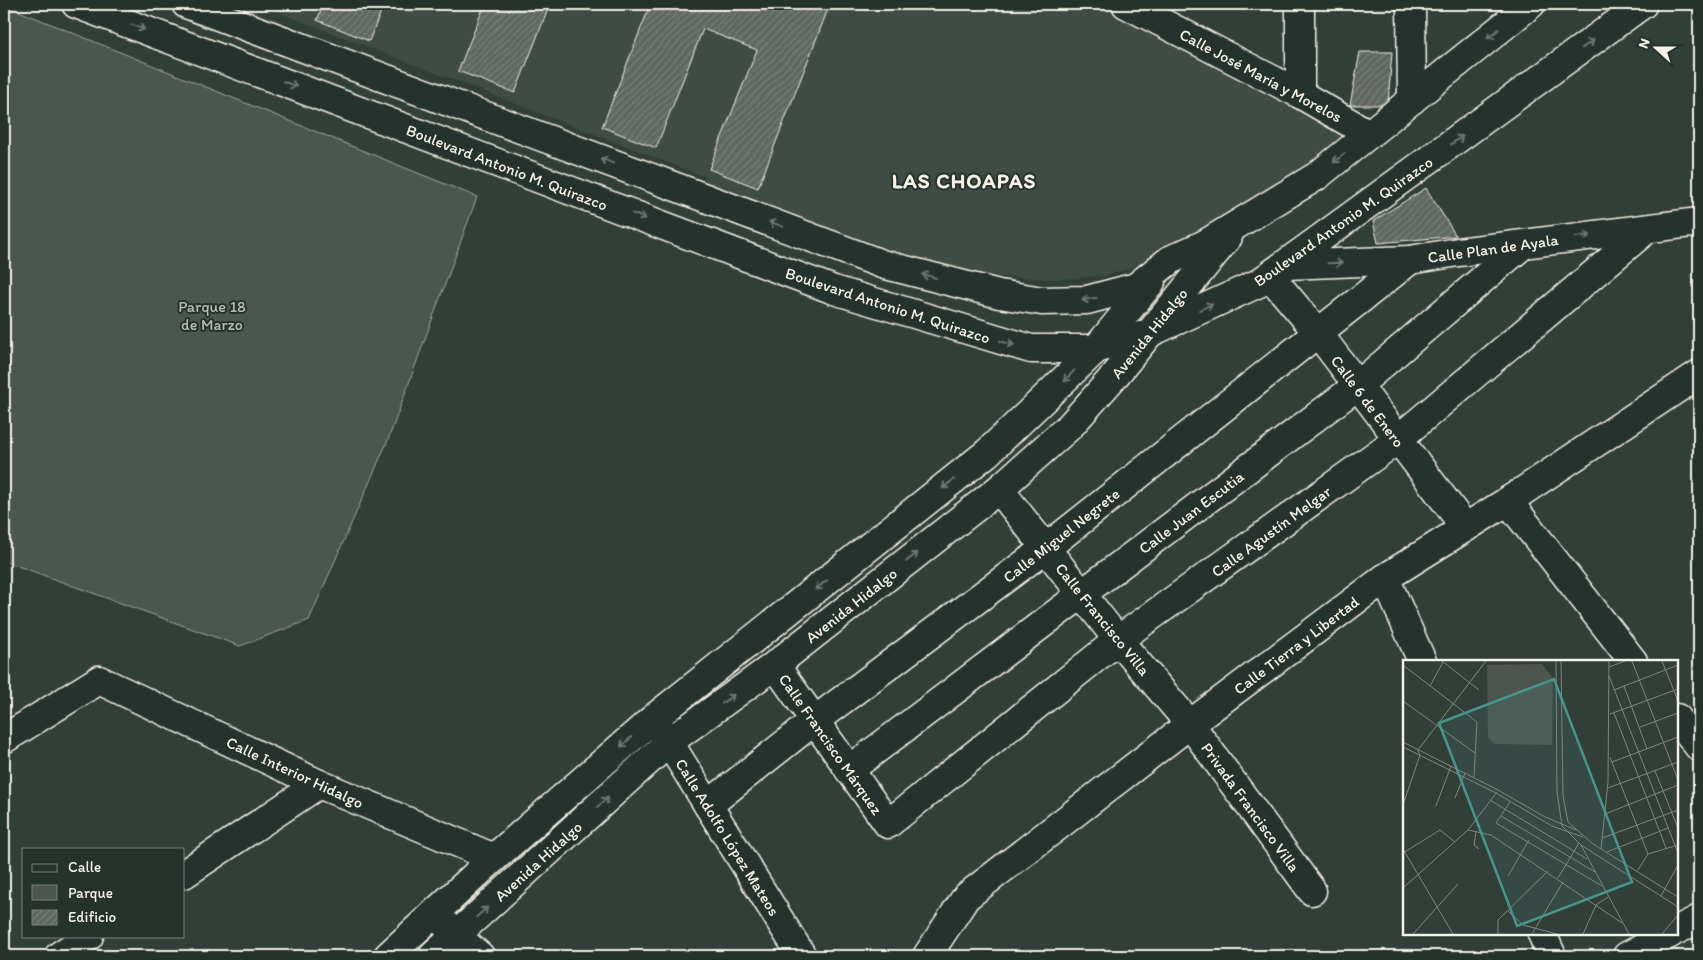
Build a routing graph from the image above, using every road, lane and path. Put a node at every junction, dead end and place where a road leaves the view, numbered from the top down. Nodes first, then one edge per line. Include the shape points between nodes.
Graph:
1 (76, 4) edge
2 (186, 4) edge
3 (1300, 4) edge
4 (1412, 4) edge
5 (1531, 4) edge
6 (1643, 4) edge
7 (1129, 5) edge
8 (1300, 94) junction
9 (1412, 100) junction
10 (1369, 134) junction
11 (1699, 222) edge
12 (1240, 223) junction
13 (1647, 229) junction
14 (1524, 244) junction
15 (1170, 260) junction
16 (1410, 260) junction
17 (1278, 270) junction
18 (1318, 333) junction
19 (1147, 334) junction
20 (1096, 349) junction
21 (1699, 374) edge
22 (1357, 386) junction
23 (1397, 440) junction
24 (999, 489) junction
25 (1508, 501) junction
26 (1465, 527) junction
27 (1046, 548) junction
28 (1385, 578) junction
29 (1082, 594) junction
30 (1118, 640) junction
31 (1422, 660) edge
32 (1632, 660) edge
33 (775, 665) junction
34 (654, 718) junction
35 (1678, 719) edge
36 (814, 721) junction
37 (1190, 724) junction
38 (4, 739) edge
39 (669, 742) junction
40 (1699, 747) edge
41 (849, 770) junction
42 (319, 784) junction
43 (708, 805) junction
44 (888, 824) joint
45 (494, 858) junction
46 (185, 873) edge
47 (1312, 890) dead end
48 (435, 913) junction
49 (1699, 918) edge
50 (1678, 929) edge
51 (1542, 935) edge
52 (1668, 935) edge
53 (456, 936) junction
54 (86, 938) edge
55 (59, 956) edge
56 (388, 956) edge
57 (433, 956) edge
58 (480, 956) edge
59 (802, 956) edge
60 (927, 956) edge
61 (1552, 956) edge
62 (1627, 956) edge

1 -> 20 street, Boulevard Antonio M. Quirazco via 834,290 1031,349
15 -> 2 street via 1136,287 1087,300 1042,300 999,294 882,264
3 - 8 street
4 - 9 street
5 -> 9 street
17 -> 6 street, Boulevard Antonio M. Quirazco
7 - 8 street, Calle José María y Morelos
8 - 10 street, Calle José María y Morelos
9 - 10 street
10 -> 12 street via 1317,176
11 - 13 street, Calle Plan de Ayala
12 - 15 street
12 - 19 street, Avenida Hidalgo
14 -> 13 street, Calle Plan de Ayala
13 - 23 street, Calle Agustín Melgar
14 - 16 street, Calle Plan de Ayala
14 - 22 street, Calle Juan Escutia
15 - 20 street, Avenida Hidalgo
17 -> 16 street, Calle Plan de Ayala
16 - 18 street, Calle Miguel Negrete
17 - 18 street, Calle 6 de Enero
19 -> 17 street, Boulevard Antonio M. Quirazco
18 - 22 street, Calle 6 de Enero
18 - 27 street, Calle Miguel Negrete
19 - 20 street, Boulevard Antonio M. Quirazco
19 - 24 street, Avenida Hidalgo via 1070,426
20 -> 34 street, Avenida Hidalgo via 987,453
21 - 25 street, Calle Tierra y Libertad
22 - 23 street, Calle 6 de Enero
22 - 29 street, Calle Juan Escutia
23 - 26 street, Calle 6 de Enero
23 - 30 street, Calle Agustín Melgar
24 - 27 street, Calle Francisco Villa
33 -> 24 street, Avenida Hidalgo
25 - 26 street, Calle Tierra y Libertad
25 - 32 street
26 - 28 street, Calle Tierra y Libertad
27 - 29 street, Calle Francisco Villa
27 - 36 street, Calle Miguel Negrete
28 - 31 street
28 - 37 street, Calle Tierra y Libertad
29 - 30 street, Calle Francisco Villa
29 - 41 street, Calle Juan Escutia
30 - 37 street, Calle Francisco Villa
30 - 44 street, Calle Agustín Melgar
33 - 36 street, Calle Francisco Márquez
39 -> 33 street, Avenida Hidalgo
34 - 39 street, Calle Adolfo López Mateos
34 -> 45 street, Avenida Hidalgo
35 - 40 street
36 - 41 street, Calle Francisco Márquez
36 - 43 street, Calle Miguel Negrete
37 - 47 street, Privada Francisco Villa
37 - 60 street, Calle Tierra y Libertad via 966,897
38 - 42 street, Calle Interior Hidalgo via 99,680
39 - 43 street, Calle Adolfo López Mateos
53 -> 39 street, Avenida Hidalgo
41 - 44 street, Calle Francisco Márquez
42 - 45 street, Calle Interior Hidalgo
42 - 46 street
43 - 59 street, Calle Adolfo López Mateos
45 - 48 street, Avenida Hidalgo
48 - 53 street
48 - 56 street, Avenida Hidalgo
49 - 50 street
51 - 61 street
52 - 62 street
53 - 57 street, Avenida Hidalgo
53 - 58 street
54 - 55 street

